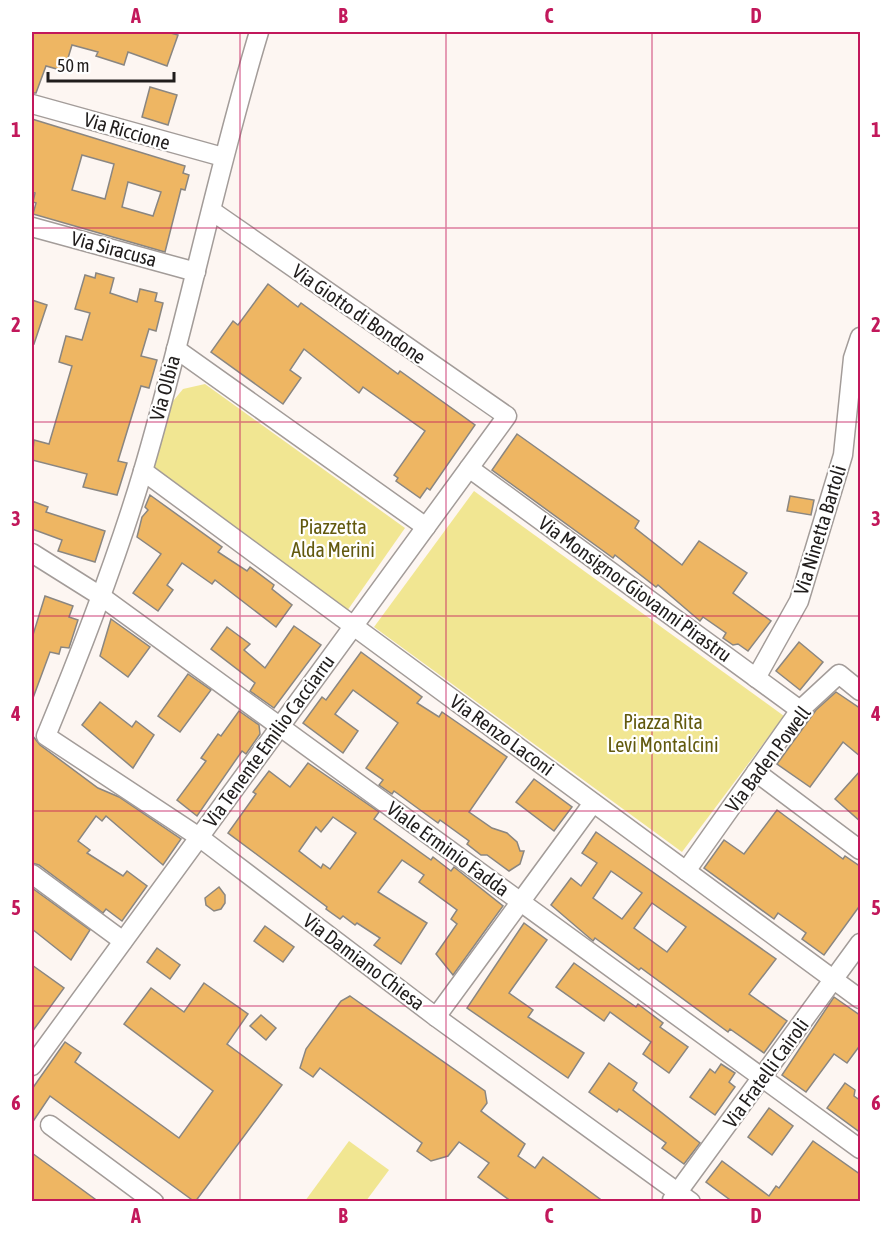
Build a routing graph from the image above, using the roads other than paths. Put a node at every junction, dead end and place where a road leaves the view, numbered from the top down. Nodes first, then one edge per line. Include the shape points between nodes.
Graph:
1 (253, 33) edge
2 (32, 104) edge
3 (223, 157) junction
4 (212, 211) junction
5 (32, 227) edge
6 (196, 272) junction
7 (861, 337) edge
8 (176, 349) junction
9 (507, 416) joint
10 (469, 468) junction
11 (143, 471) junction
12 (426, 527) junction
13 (32, 553) edge
14 (102, 597) junction
15 (353, 625) junction
16 (756, 678) junction
17 (861, 691) edge
18 (800, 710) junction
19 (279, 727) junction
20 (46, 736) joint
21 (756, 772) junction
22 (593, 803) junction
23 (199, 837) junction
24 (861, 850) edge
25 (686, 871) junction
26 (32, 874) edge
27 (519, 901) junction
28 (123, 941) junction
29 (861, 943) edge
30 (834, 979) junction
31 (861, 999) edge
32 (436, 1017) junction
33 (32, 1066) edge
34 (764, 1079) junction
35 (50, 1125) dead end
36 (861, 1149) edge
37 (680, 1198) edge
38 (154, 1202) edge

1 - 3 street, Via Olbia
2 - 3 street, Via Riccione
3 - 4 street, Via Olbia
4 - 6 street, Via Olbia
4 - 9 street, Via Giotto di Bondone
5 - 6 street, Via Siracusa
6 - 8 street, Via Olbia
7 - 16 street, Via Ninetta Bartoli via 853,358 843,455 799,601
8 - 11 street, Via Olbia
8 - 12 street
9 - 10 street, Via Tenente Emilio Cacciarru
10 - 12 street, Via Tenente Emilio Cacciarru
10 - 16 street, Via Monsignor Giovanni Pirastru
11 - 14 street, Via Olbia
11 - 15 street, Via Renzo Laconi
12 - 15 street, Via Tenente Emilio Cacciarru
13 - 14 street, Viale Erminio Fadda
14 - 19 street, Viale Erminio Fadda
14 - 20 street, Via Olbia
15 - 19 street, Via Tenente Emilio Cacciarru
15 - 22 street, Via Renzo Laconi
16 - 18 street, Via Monsignor Giovanni Pirastru
17 - 18 street, Via Baden Powell via 839,674
18 - 21 street, Via Baden Powell
19 - 23 street, Via Tenente Emilio Cacciarru
19 - 27 street, Viale Erminio Fadda
20 - 23 street, Via Damiano Chiesa
21 - 24 street
21 - 25 street, Via Baden Powell
22 - 25 street, Via Renzo Laconi
22 - 27 street
23 - 28 street, Via Tenente Emilio Cacciarru
23 - 32 street, Via Damiano Chiesa
25 - 30 street, Via Renzo Laconi
26 - 28 street
27 - 32 street
27 - 34 street, Viale Erminio Fadda
28 - 33 street, Via Tenente Emilio Cacciarru
29 - 30 street, Via Fratelli Cairoli
30 - 31 street, Via Renzo Laconi
30 - 34 street, Via Fratelli Cairoli
32 - 37 street, Via Damiano Chiesa
34 - 36 street, Viale Erminio Fadda
34 - 37 street, Via Fratelli Cairoli
35 - 38 street

